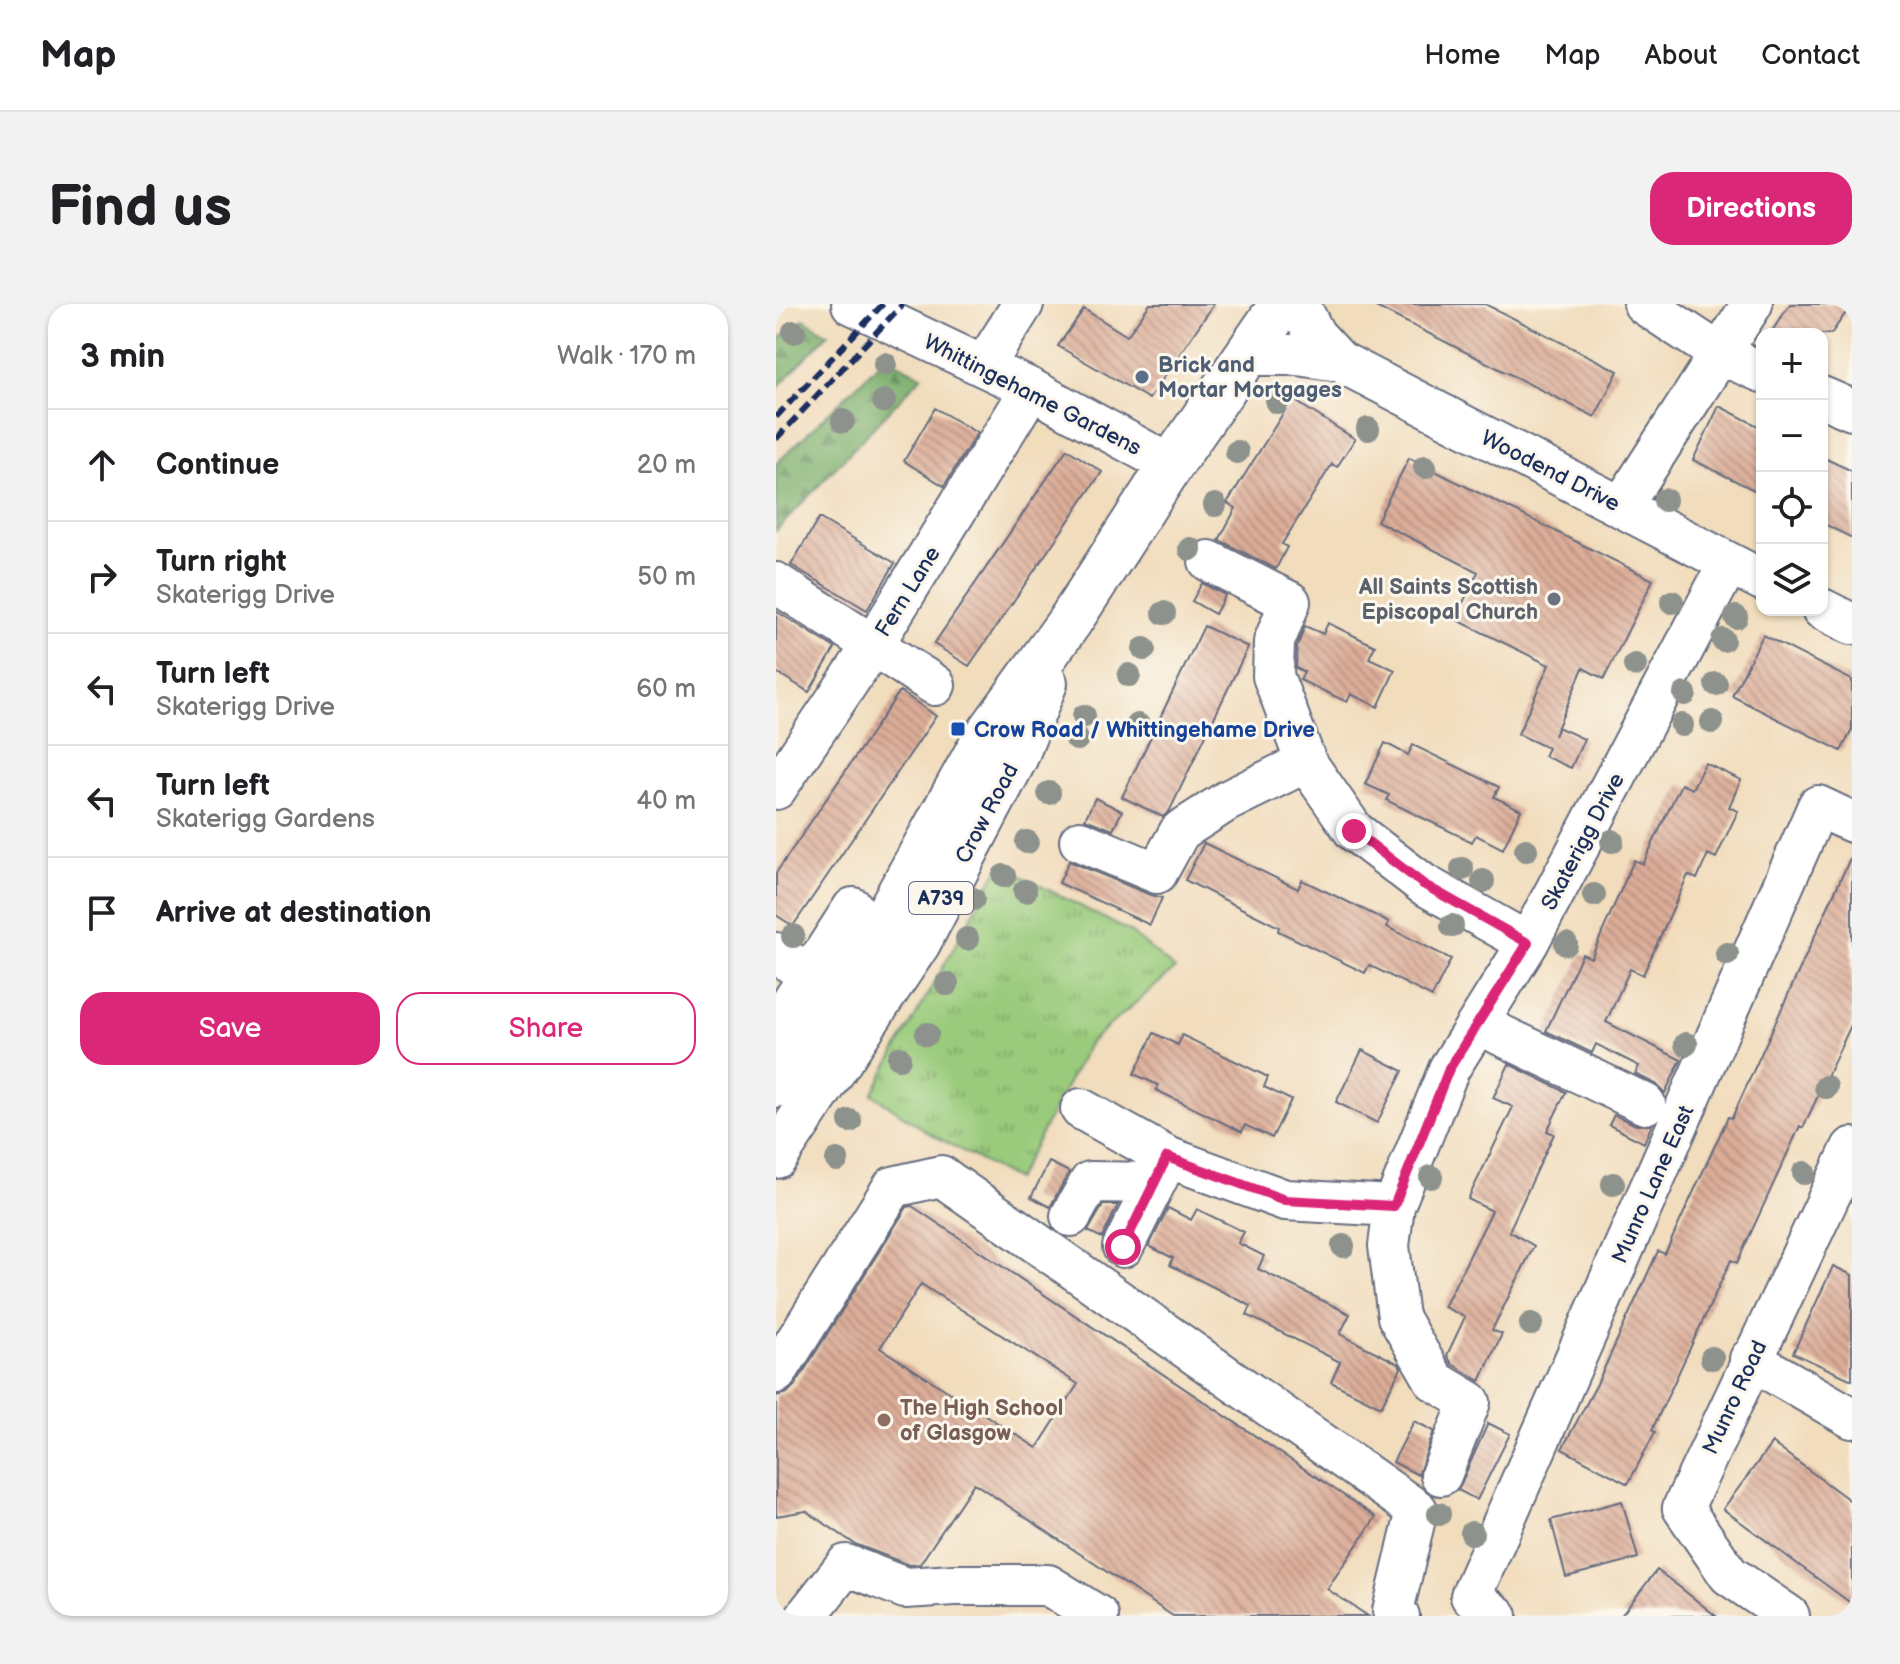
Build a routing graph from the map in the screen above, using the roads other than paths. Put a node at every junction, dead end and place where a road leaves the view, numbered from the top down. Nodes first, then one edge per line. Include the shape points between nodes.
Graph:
1 (852, 304) edge
2 (1023, 304) edge
3 (1282, 304) edge
4 (1299, 304) edge
5 (1644, 304) edge
6 (1752, 304) edge
7 (1720, 354) junction
8 (1247, 355) junction
9 (1339, 361) junction
10 (984, 366) junction
11 (1756, 369) edge
12 (1031, 389) junction
13 (1828, 400) edge
14 (1852, 410) edge
15 (1171, 465) junction
16 (1622, 506) junction
17 (1209, 561) dead end
18 (1746, 572) edge
19 (776, 583) edge
20 (1828, 612) edge
21 (1070, 621) junction
22 (1852, 624) edge
23 (873, 645) junction
24 (935, 685) dead end
25 (1306, 762) junction
26 (776, 789) edge
27 (1852, 822) edge
28 (1080, 841) dead end
29 (853, 908) dead end
30 (1528, 943) junction
31 (776, 953) edge
32 (811, 976) junction
33 (1478, 1024) junction
34 (776, 1027) edge
35 (776, 1085) edge
36 (1645, 1104) dead end
37 (1081, 1109) dead end
38 (1852, 1148) edge
39 (776, 1156) edge
40 (1161, 1170) junction
41 (1394, 1206) junction
42 (1071, 1216) dead end
43 (1123, 1247) dead end
44 (1750, 1359) junction
45 (776, 1373) edge
46 (1852, 1418) edge
47 (1441, 1475) dead end
48 (1484, 1606) edge
49 (806, 1616) edge
50 (1098, 1616) edge
51 (1399, 1616) edge
52 (1789, 1616) edge

1 - 10 street, Whittingehame Gardens
2 - 10 street
3 - 8 main road, Crow Road / A739
4 - 9 street, Woodend Drive via 1315,335
5 - 7 street
6 - 7 street
7 - 11 street
7 - 16 street
8 - 9 street, Woodend Drive
8 - 15 main road, Crow Road / A739
9 - 16 street, Woodend Drive
10 - 12 street, Whittingehame Gardens
12 - 15 street, Whittingehame Gardens
12 - 23 street, Fern Lane
13 - 14 street
15 - 21 main road, Crow Road / A739
16 - 18 street, Woodend Drive
17 - 25 street via 1290,602 1274,642 1273,676
18 - 30 street, Skaterigg Drive
19 - 23 street
20 - 22 street
21 - 35 main road, Crow Road / A739 via 984,740 885,919
21 - 39 main road, Crow Road / A739 via 1016,756 918,943
23 - 24 street
23 - 26 street, Fern Lane
25 - 28 street via 1180,831 1157,873
25 - 30 street via 1354,831 1423,884
27 - 48 street, Munro Lane East via 1818,806
29 - 32 street
30 - 33 street, Skaterigg Drive
31 - 32 street
32 - 34 street
33 - 36 street
33 - 41 street, Skaterigg Drive via 1449,1069
37 - 40 street
38 - 44 street, Munro Road
40 - 41 street via 1285,1200
40 - 42 street via 1090,1182
40 - 43 street
41 - 47 street, Skaterigg Drive via 1389,1246 1398,1317 1435,1381 1470,1402
44 - 46 street
44 - 52 street, Munro Road via 1683,1508 1729,1575
45 - 51 street via 893,1187 941,1176 1417,1510 1393,1611
49 - 50 street via 846,1565 905,1588 1048,1585

